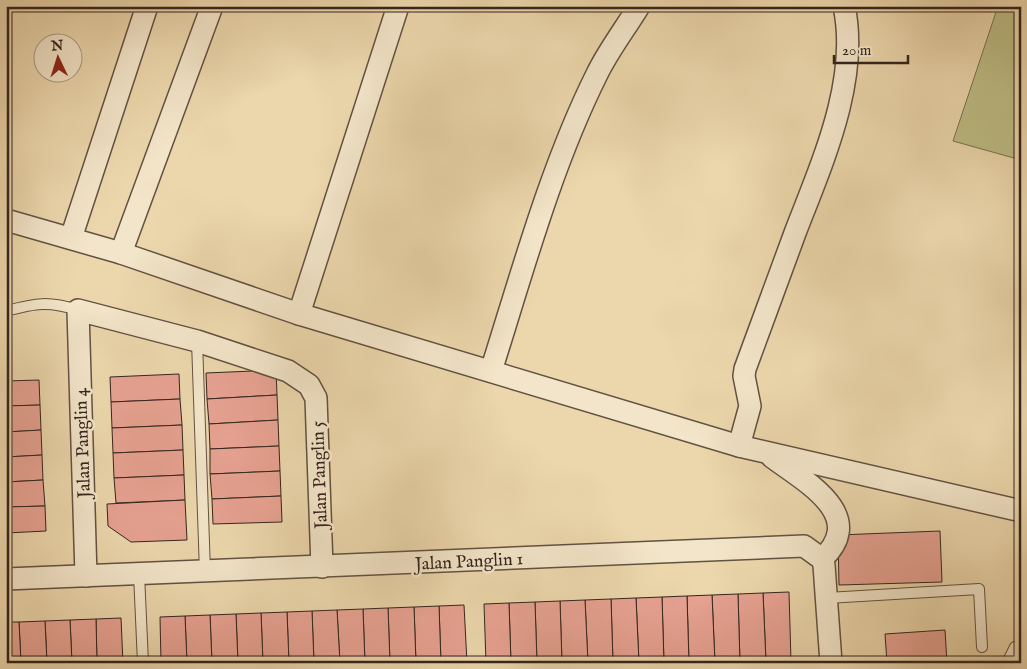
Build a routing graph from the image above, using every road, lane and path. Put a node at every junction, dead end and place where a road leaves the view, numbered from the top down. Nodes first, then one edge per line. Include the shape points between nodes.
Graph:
1 (147, 6) edge
2 (212, 6) edge
3 (398, 6) edge
4 (639, 6) edge
5 (844, 6) edge
6 (6, 220) edge
7 (71, 238) junction
8 (121, 253) junction
9 (78, 310) junction
10 (6, 311) edge
11 (298, 314) junction
12 (197, 341) junction
13 (491, 371) junction
14 (739, 446) junction
15 (766, 453) junction
16 (1021, 511) edge
17 (822, 559) junction
18 (322, 567) junction
19 (205, 572) junction
20 (139, 574) junction
21 (86, 576) junction
22 (6, 579) edge
23 (827, 598) junction
24 (982, 647) dead end
25 (1015, 648) dead end
26 (144, 663) edge
27 (831, 663) edge
28 (1007, 663) edge

1 - 7 street
2 - 8 street
3 - 11 street
4 - 13 street via 598,72 582,106 535,233
5 - 14 street via 848,50 844,89 821,165 745,369 750,406
6 - 7 street
7 - 8 street
8 - 11 street
9 - 10 lane via 53,302
9 - 12 street
9 - 21 street, Jalan Panglin 4
11 - 13 street
12 - 18 street, Jalan Panglin 5 via 288,371 309,385 316,398
12 - 19 lane
13 - 14 street
14 - 15 street
15 - 16 street
15 - 17 street via 828,500 838,516 837,539
17 - 18 street, Jalan Panglin 1 via 804,546
17 - 23 street
18 - 19 street, Jalan Panglin 1
19 - 20 street, Jalan Panglin 1
20 - 21 street, Jalan Panglin 1
20 - 26 lane
21 - 22 street, Jalan Panglin 1
23 - 24 lane via 979,589
23 - 27 street
25 - 28 lane

